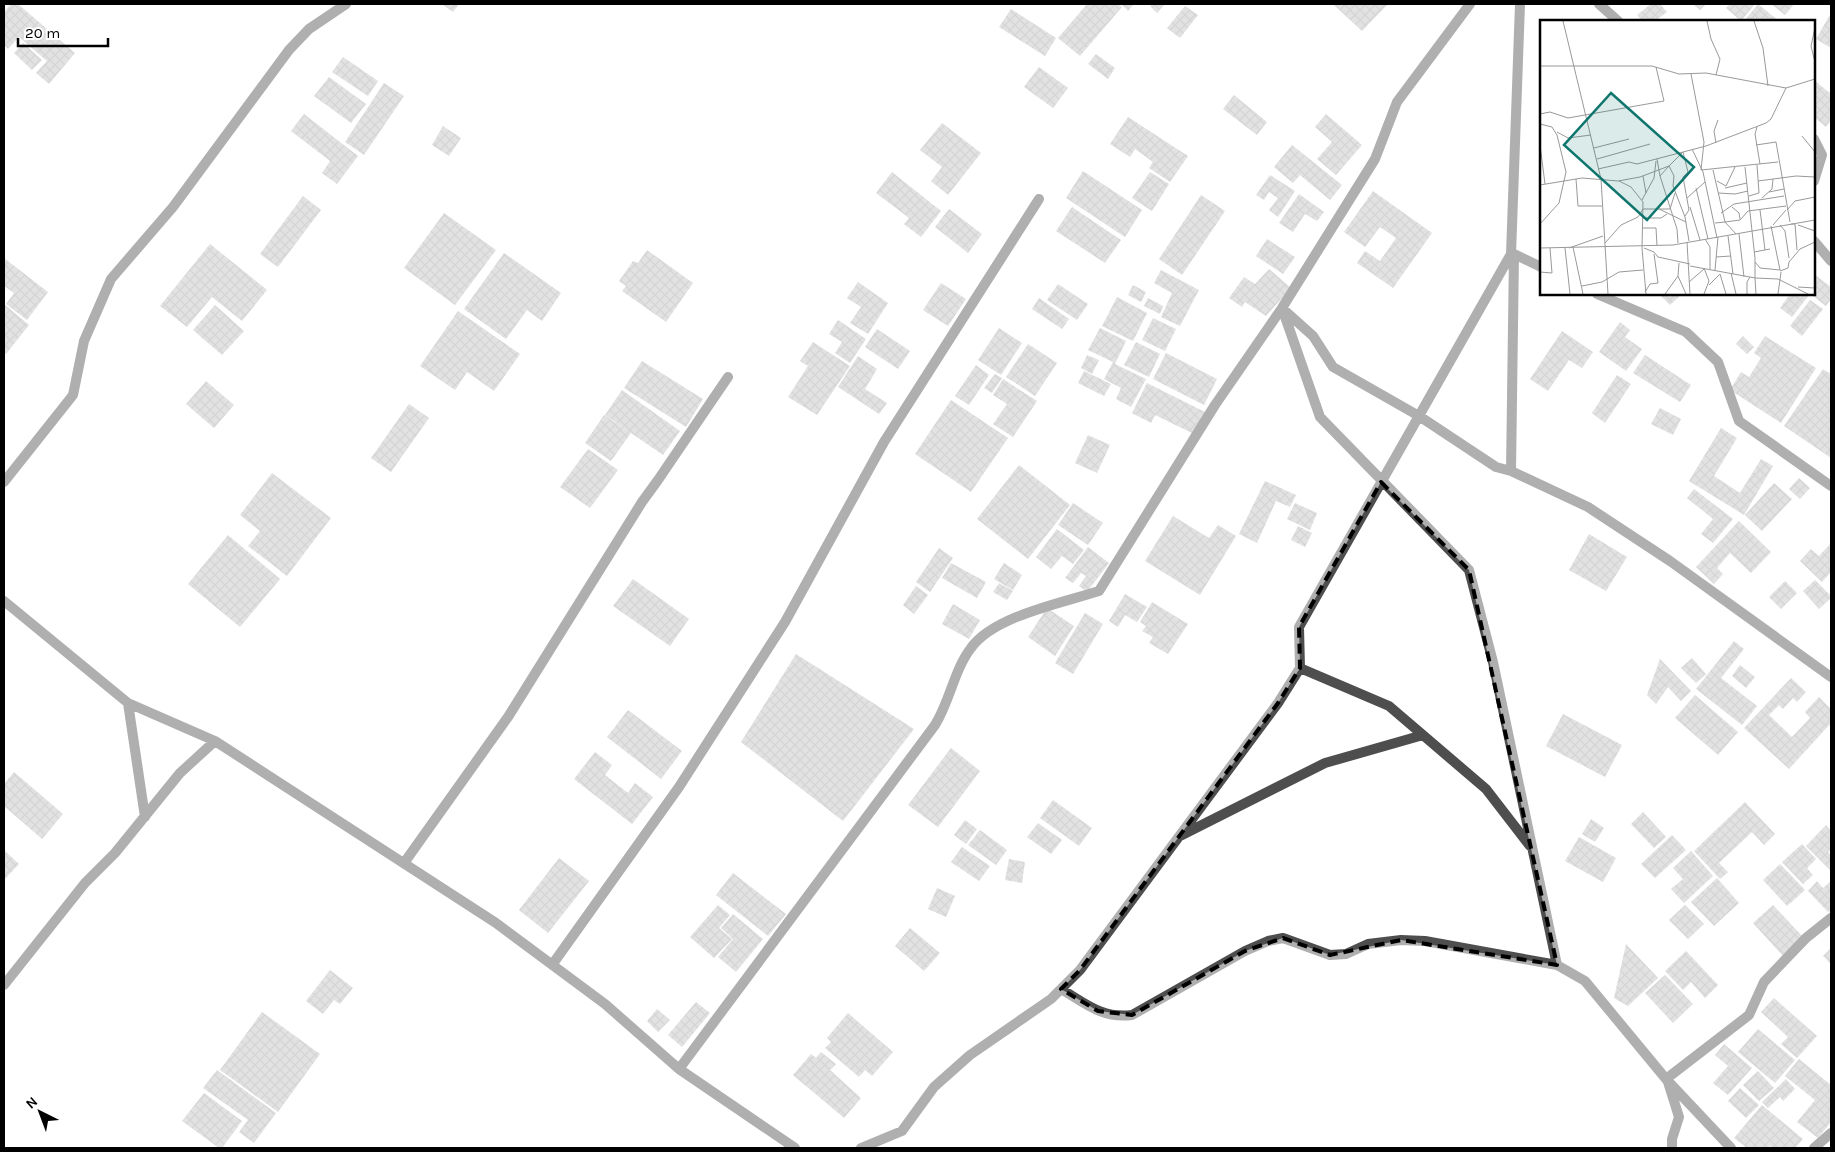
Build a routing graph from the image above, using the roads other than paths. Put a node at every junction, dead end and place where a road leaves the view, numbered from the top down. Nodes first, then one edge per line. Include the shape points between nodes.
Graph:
1 (346, 4) edge
2 (1470, 4) edge
3 (1520, 4) edge
4 (1599, 4) edge
5 (1617, 20) edge
6 (1815, 141) edge
7 (1815, 178) edge
8 (1040, 199) dead end
9 (1815, 242) edge
10 (1831, 261) edge
11 (1540, 267) edge
12 (1599, 295) edge
13 (1282, 308) junction
14 (728, 377) dead end
15 (1418, 416) junction
16 (1510, 471) junction
17 (4, 482) edge
18 (1381, 482) junction
19 (1831, 486) edge
20 (4, 601) edge
21 (1300, 668) junction
22 (1831, 677) edge
23 (128, 704) junction
24 (1423, 735) junction
25 (215, 741) junction
26 (144, 817) junction
27 (1179, 837) junction
28 (1533, 849) junction
29 (404, 863) junction
30 (1831, 918) edge
31 (552, 965) junction
32 (1558, 965) junction
33 (4, 985) edge
34 (1061, 989) junction
35 (678, 1069) junction
36 (1666, 1079) junction
37 (1831, 1134) edge
38 (795, 1148) edge
39 (860, 1148) edge
40 (1672, 1148) edge
41 (1731, 1148) edge
42 (1814, 1148) edge

1 - 17 street via 309,29 289,50 173,207 111,279 84,341 73,395
2 - 13 street via 1397,102 1375,159
3 - 15 street via 1511,254
4 - 5 street
6 - 7 street via 1822,155
8 - 31 street via 884,442 779,630 679,787
9 - 10 street
11 - 16 street via 1514,254
12 - 19 street via 1686,332 1718,362 1739,421
13 - 15 street via 1313,336 1333,367
13 - 18 street via 1320,418
13 - 35 street via 1215,405 1099,591 1024,614 992,629 971,647 935,725
14 - 29 street via 642,502 508,717
15 - 16 street via 1496,467
15 - 18 street
16 - 22 street via 1588,508 1670,561
18 - 21 street via 1299,627
18 - 28 street via 1469,570 1493,662
20 - 23 street
21 - 24 street via 1389,706
21 - 27 street
23 - 25 street
23 - 26 street
24 - 27 street via 1325,763
24 - 28 street via 1486,788
25 - 26 street via 180,773
25 - 29 street
26 - 33 street via 85,883
27 - 34 street via 1080,970
28 - 32 street
29 - 31 street via 496,923
30 - 36 street via 1806,938 1764,982 1749,1015
31 - 35 street via 605,1004
32 - 34 street via 1425,941 1368,944 1346,954 1330,955 1282,938 1246,951 1132,1015 1119,1017 1098,1012
32 - 36 street via 1585,981
34 - 39 street via 970,1055 934,1087 902,1131
35 - 38 street
36 - 40 street via 1679,1117
36 - 41 street
37 - 42 street

